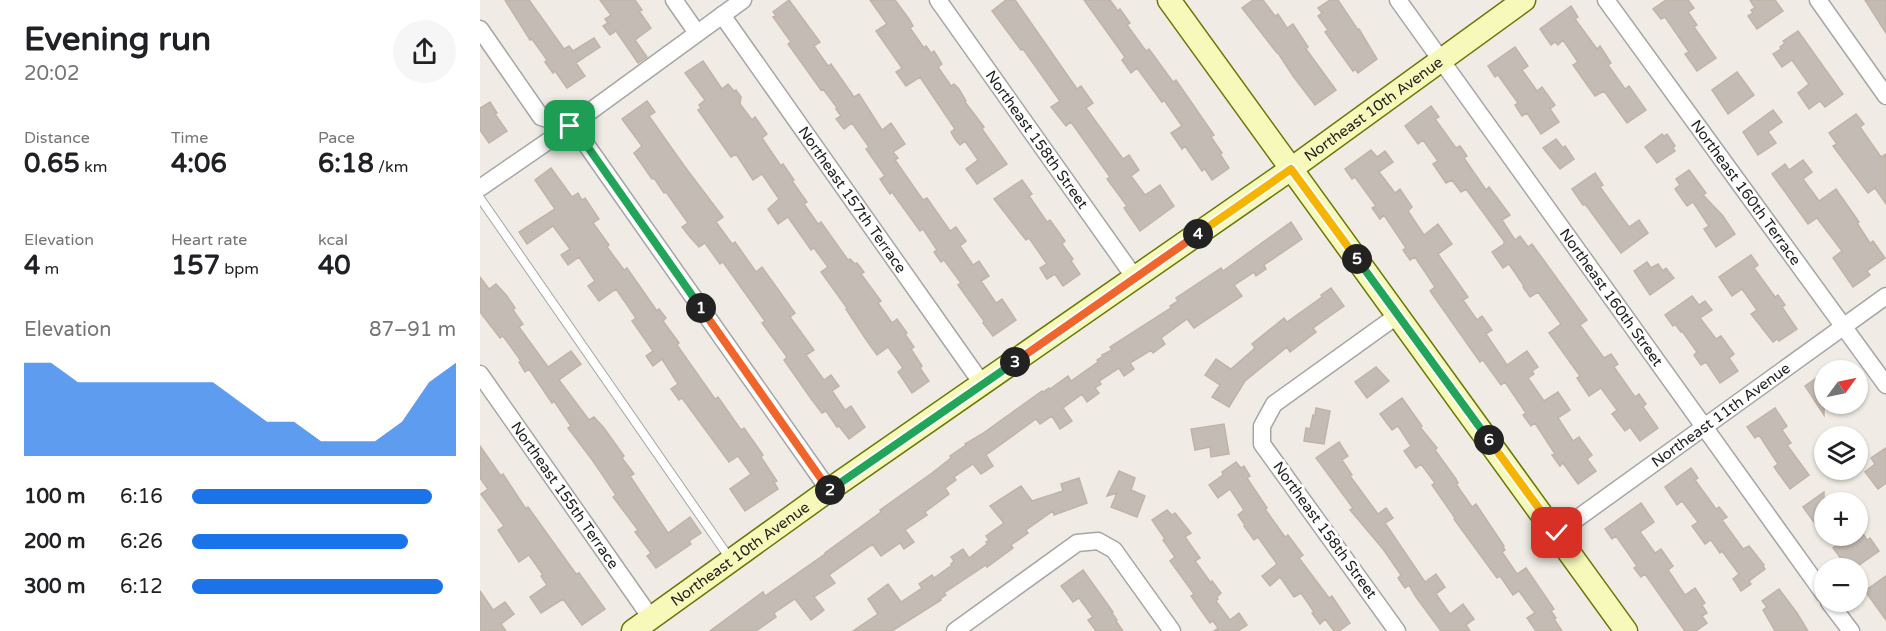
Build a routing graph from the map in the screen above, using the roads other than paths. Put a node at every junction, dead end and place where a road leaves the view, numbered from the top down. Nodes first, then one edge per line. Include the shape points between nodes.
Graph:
1 (674, 0) edge
2 (743, 0) edge
3 (938, 0) edge
4 (1169, 0) edge
5 (1398, 0) edge
6 (1524, 0) edge
7 (1606, 0) edge
8 (1818, 0) edge
9 (722, 15) junction
10 (480, 29) edge
11 (697, 33) junction
12 (1442, 59) junction
13 (1886, 96) edge
14 (570, 126) junction
15 (1291, 169) junction
16 (480, 189) edge
17 (480, 198) edge
18 (1135, 278) junction
19 (1886, 296) edge
20 (1398, 315) junction
21 (1844, 326) junction
22 (480, 374) edge
23 (983, 384) junction
24 (1886, 385) edge
25 (1703, 428) junction
26 (829, 490) junction
27 (1557, 533) junction
28 (732, 560) junction
29 (1814, 580) edge
30 (1837, 612) edge
31 (642, 624) edge
32 (955, 631) edge
33 (1173, 631) edge
34 (1397, 631) edge
35 (1626, 631) edge
36 (1851, 631) edge

1 - 11 street
2 - 9 street
3 - 18 street, Northeast 158th Street
4 - 15 street
5 - 12 street, Northeast 160th Street
6 - 12 street, Northeast 10th Avenue
7 - 21 street, Northeast 160th Terrace
8 - 13 street
9 - 11 street
9 - 23 street, Northeast 157th Terrace
10 - 14 street via 541,117
11 - 14 street
12 - 15 street, Northeast 10th Avenue
12 - 25 street, Northeast 160th Street
14 - 16 street
14 - 26 street
15 - 18 street, Northeast 10th Avenue
15 - 20 street
17 - 28 lane
18 - 23 street, Northeast 10th Avenue
19 - 21 street, Northeast 11th Avenue
20 - 27 street
20 - 34 street, Northeast 158th Street via 1274,404 1262,426 1262,444
21 - 24 street, Northeast 160th Terrace
21 - 25 street, Northeast 11th Avenue
22 - 31 street, Northeast 155th Terrace
23 - 26 street, Northeast 10th Avenue
25 - 27 street, Northeast 11th Avenue
25 - 29 street, Northeast 160th Street
26 - 28 street, Northeast 10th Avenue
27 - 35 street
28 - 31 street, Northeast 10th Avenue
30 - 36 street
32 - 33 street via 1077,543 1098,541 1114,550

